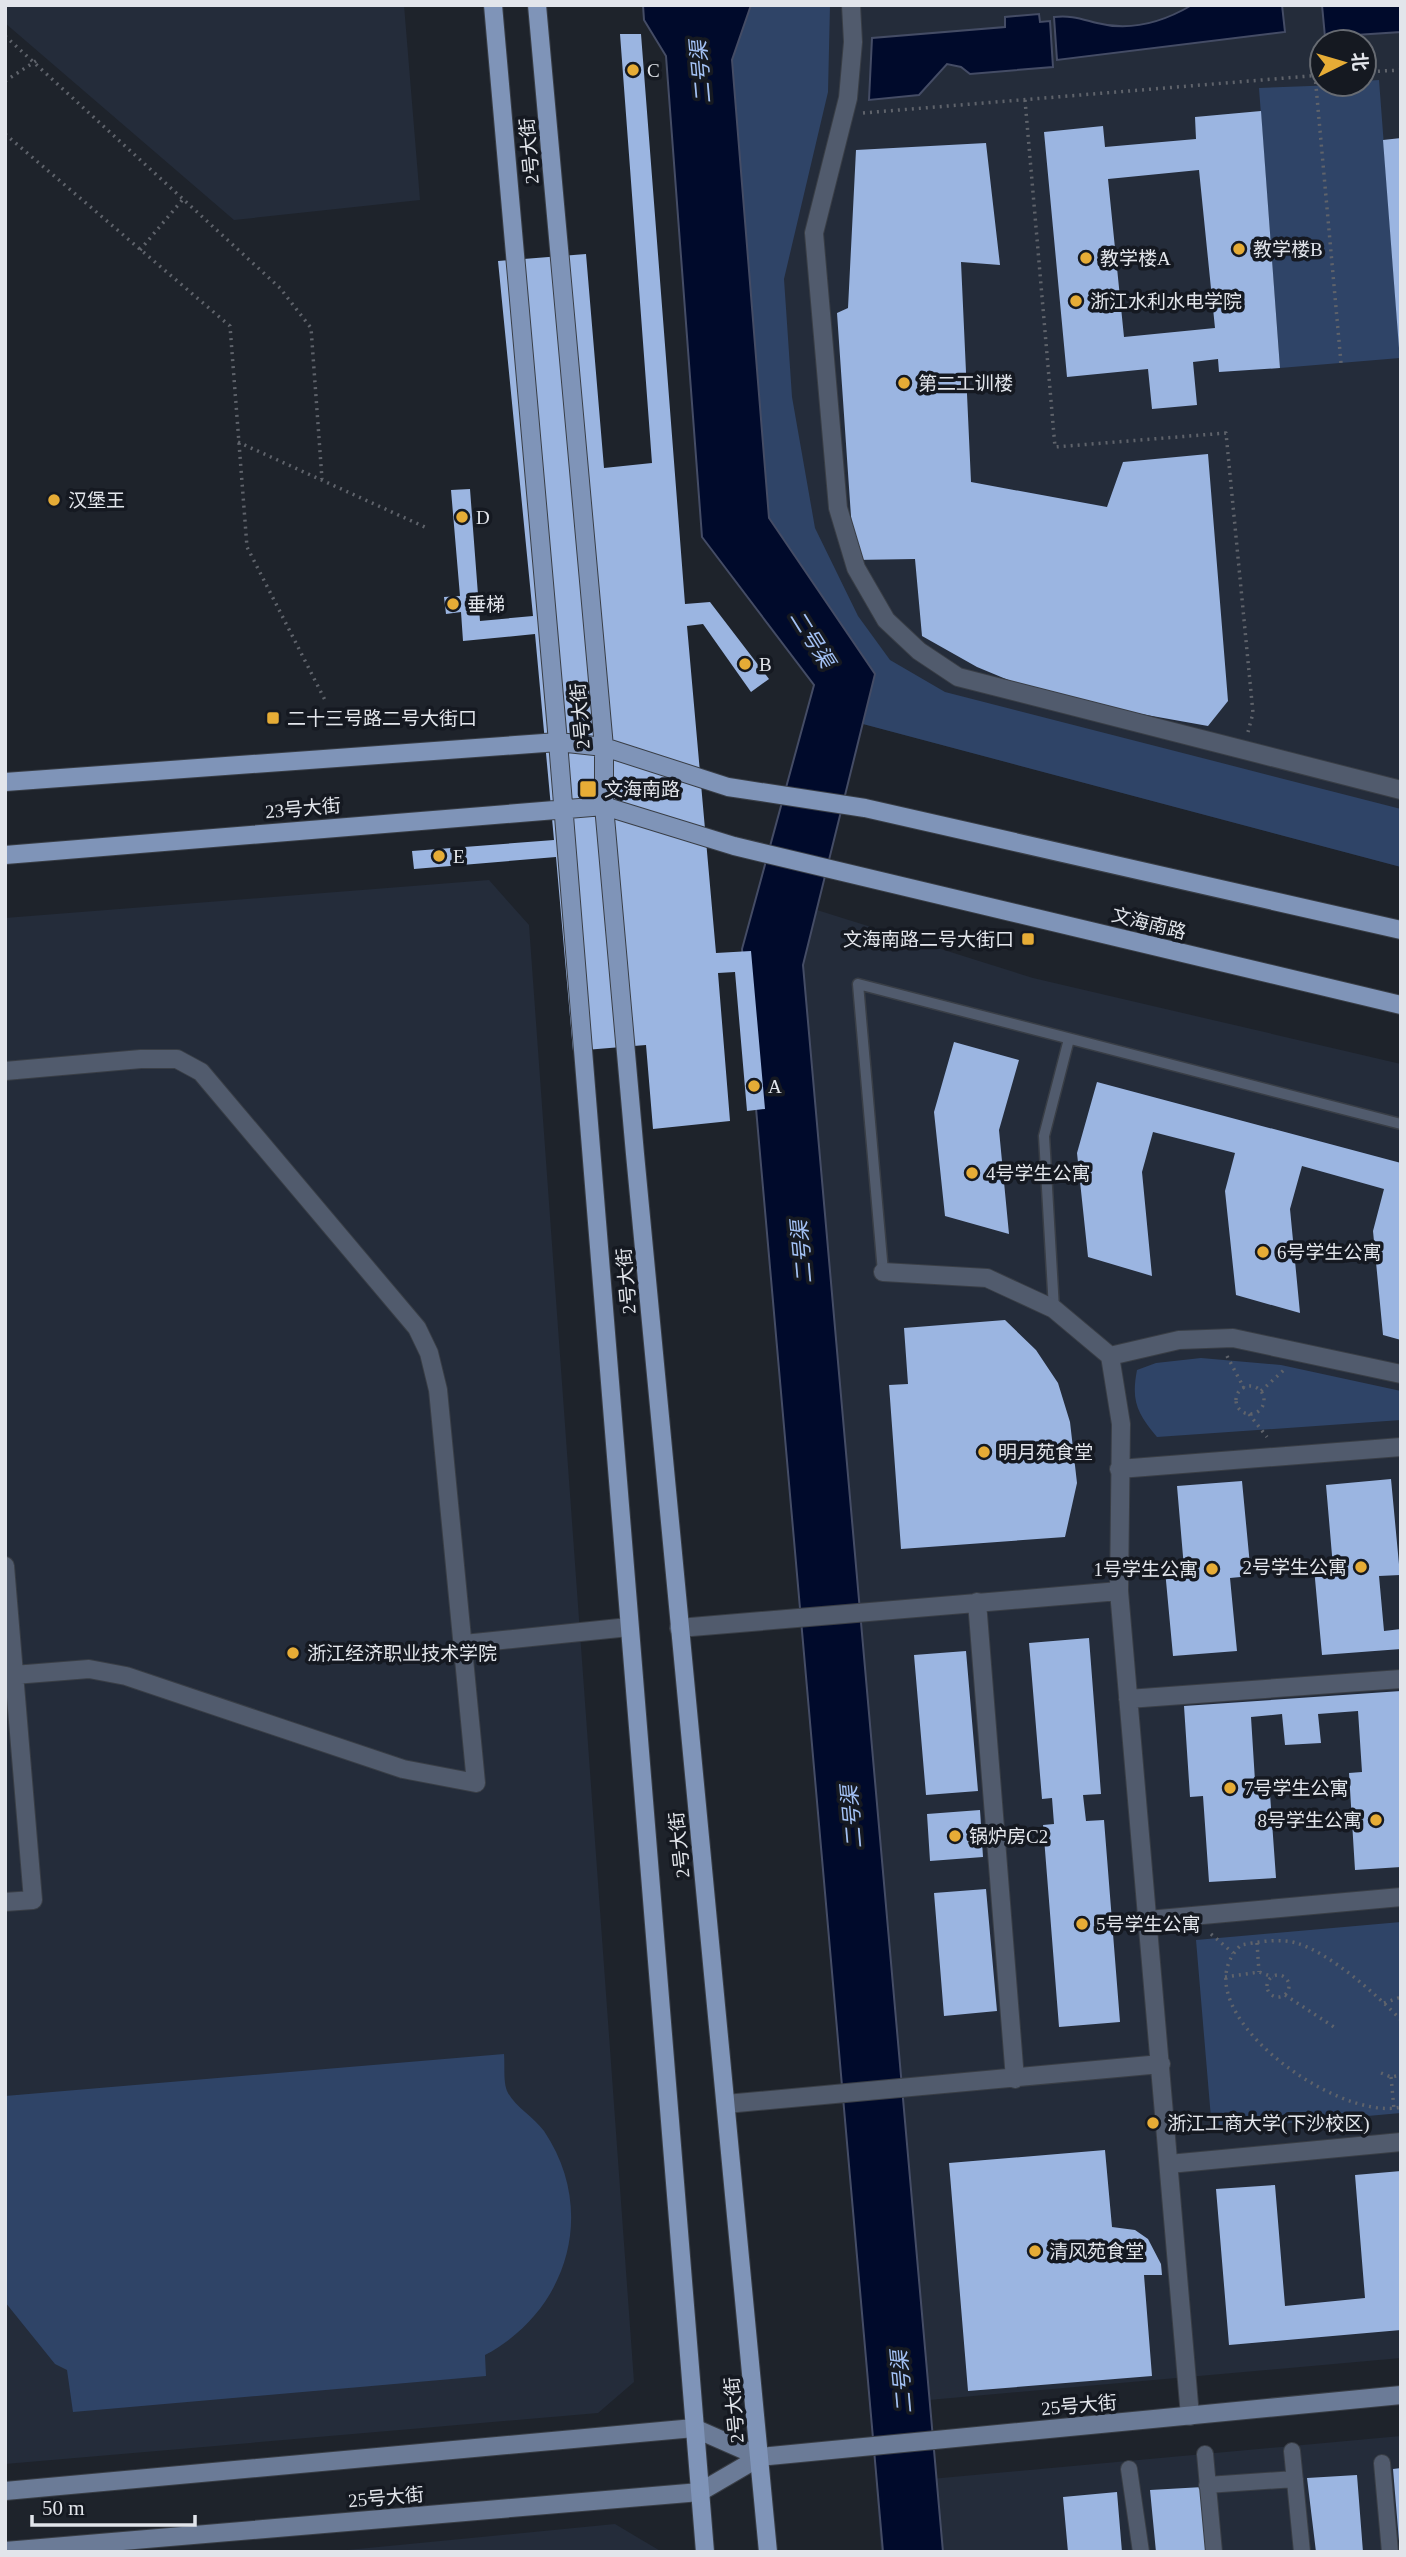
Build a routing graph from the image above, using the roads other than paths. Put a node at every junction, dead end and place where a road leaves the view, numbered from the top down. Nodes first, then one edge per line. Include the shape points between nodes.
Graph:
1 (493, 5) edge
2 (537, 5) edge
3 (850, 5) edge
4 (558, 742) junction
5 (604, 747) junction
6 (5, 782) edge
7 (1401, 790) edge
8 (604, 806) junction
9 (562, 807) junction
10 (5, 855) edge
11 (1401, 930) edge
12 (1401, 1006) edge
13 (1069, 1039) junction
14 (5, 1071) edge
15 (1401, 1124) edge
16 (883, 1272) joint
17 (1054, 1309) junction
18 (1110, 1356) junction
19 (1401, 1374) edge
20 (1401, 1447) edge
21 (1119, 1469) junction
22 (5, 1566) edge
23 (1119, 1591) junction
24 (977, 1602) junction
25 (629, 1627) junction
26 (679, 1628) junction
27 (464, 1644) junction
28 (14, 1675) junction
29 (1401, 1679) edge
30 (1128, 1699) junction
31 (1401, 1897) edge
32 (5, 1902) edge
33 (1149, 1920) junction
34 (1161, 2064) junction
35 (1015, 2078) junction
36 (726, 2104) junction
37 (1401, 2142) edge
38 (1169, 2164) junction
39 (1401, 2395) edge
40 (1190, 2416) junction
41 (694, 2428) junction
42 (1292, 2451) dead end
43 (1205, 2454) dead end
44 (760, 2456) junction
45 (1382, 2463) dead end
46 (1129, 2469) dead end
47 (1295, 2479) junction
48 (1207, 2485) junction
49 (5, 2491) edge
50 (700, 2492) junction
51 (5, 2550) edge
52 (705, 2552) edge
53 (768, 2552) edge
54 (1141, 2552) edge
55 (1214, 2552) edge
56 (1302, 2552) edge
57 (1390, 2552) edge

1 - 4 main road, 2号大街
2 - 5 main road, 2号大街
3 - 7 street via 853,42 843,114 814,233 838,508 856,568 886,620 919,651 958,677
4 - 5 main road
4 - 6 main road
4 - 9 main road, 2号大街
5 - 8 main road, 2号大街
5 - 11 main road via 727,787 865,808
8 - 9 main road, 23号大街
8 - 12 main road, 文海南路 via 734,846
8 - 26 main road, 2号大街
9 - 10 main road, 23号大街
9 - 25 main road, 2号大街
13 - 15 lane
13 - 16 lane via 858,984
13 - 17 lane via 1044,1136
14 - 27 street via 177,1059 201,1072 417,1328 438,1390
16 - 17 street via 988,1279
17 - 18 street
18 - 19 street via 1179,1340 1233,1338
18 - 21 street via 1121,1424
20 - 21 street
21 - 23 street
22 - 28 street
23 - 24 street
23 - 30 street
24 - 26 street
24 - 35 street
25 - 27 street
25 - 41 main road, 2号大街
26 - 36 main road, 2号大街
27 - 28 street via 476,1783 403,1769 126,1676 89,1669
28 - 32 street via 33,1900
29 - 30 street
30 - 33 street
31 - 33 street
33 - 34 street
34 - 35 street
34 - 38 street
35 - 36 street
36 - 44 main road, 2号大街
37 - 38 street
38 - 40 street
39 - 40 main road, 25号大街
40 - 44 main road, 25号大街
41 - 44 main road, 25号大街
41 - 49 main road, 25号大街
41 - 50 main road, 2号大街
42 - 47 street
43 - 48 street
44 - 50 main road, 25号大街
44 - 53 main road, 2号大街
45 - 57 street
46 - 54 street
47 - 48 street
47 - 56 street
48 - 55 street
50 - 51 main road, 25号大街
50 - 52 main road, 2号大街

